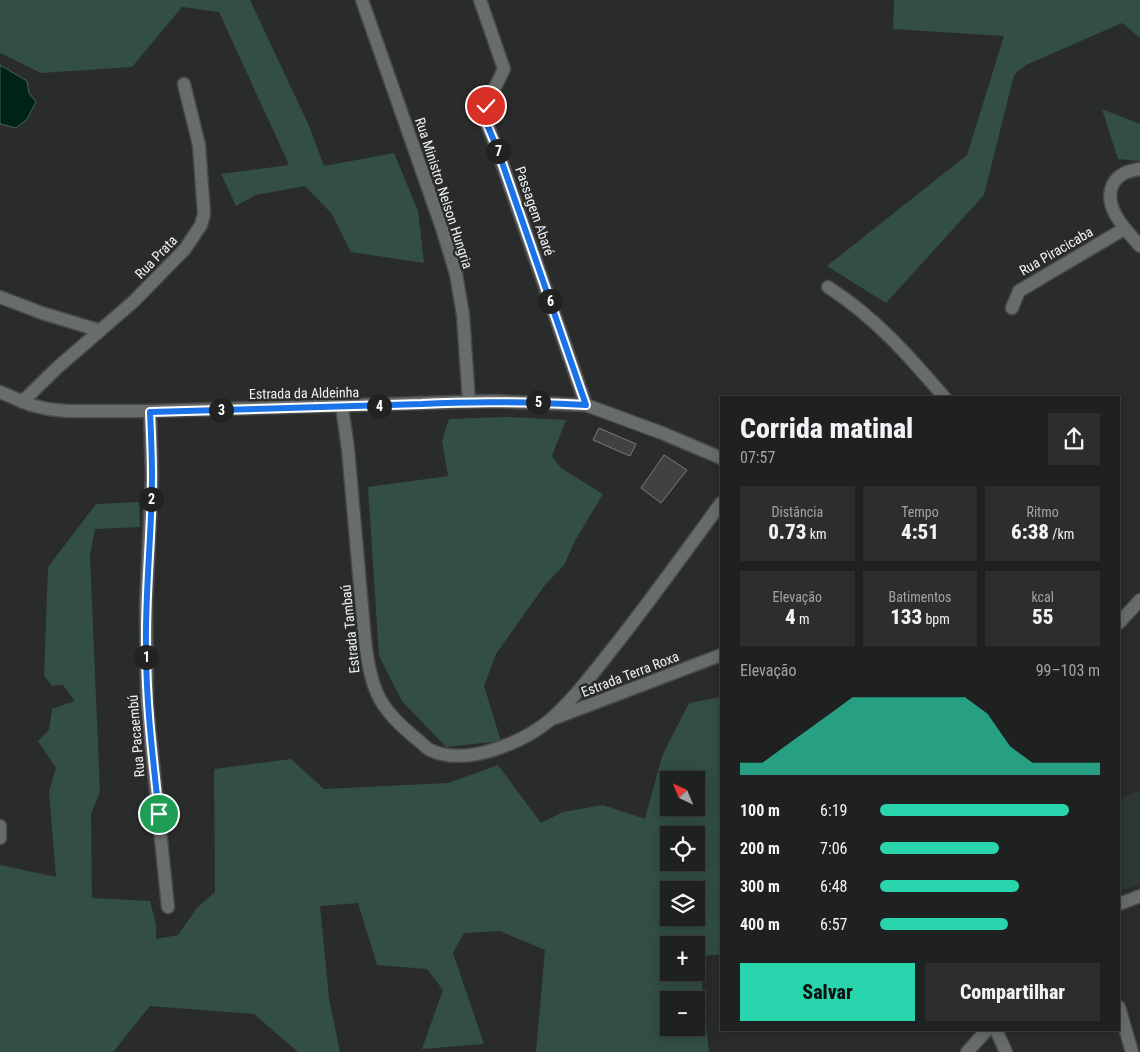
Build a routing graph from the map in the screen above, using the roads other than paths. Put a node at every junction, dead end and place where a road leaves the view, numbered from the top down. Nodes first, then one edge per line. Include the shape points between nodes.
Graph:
1 (362, 0) edge
2 (480, 0) edge
3 (184, 84) dead end
4 (1140, 170) edge
5 (1124, 229) junction
6 (1140, 246) edge
7 (828, 287) dead end
8 (0, 297) edge
9 (1012, 308) dead end
10 (98, 330) junction
11 (0, 392) edge
12 (944, 396) edge
13 (22, 402) junction
14 (469, 402) junction
15 (586, 405) junction
16 (342, 407) junction
17 (150, 412) junction
18 (720, 458) edge
19 (720, 504) edge
20 (1140, 600) edge
21 (1120, 622) edge
22 (720, 655) edge
23 (549, 721) junction
24 (0, 826) edge
25 (0, 838) edge
26 (1140, 896) edge
27 (1120, 904) edge
28 (168, 907) dead end
29 (1120, 1010) edge
30 (986, 1031) edge
31 (996, 1031) edge
32 (967, 1052) edge
33 (1006, 1052) edge
34 (1132, 1052) edge

1 - 14 street, Rua Ministro Nelson Hungria via 456,274
2 - 15 street, Passagem Abaré via 504,69 486,106 486,122
3 - 10 street, Rua Prata via 199,145 204,214 201,225 185,249 133,302
4 - 5 street via 1118,176 1111,191 1110,202
5 - 6 street
5 - 9 street, Rua Piracicaba via 1018,290
7 - 12 street via 881,327
8 - 10 street
10 - 13 street, Rua Prata
11 - 13 street, Estrada da Aldeinha
13 - 17 street, Estrada da Aldeinha via 67,411
14 - 15 street, Estrada da Aldeinha
14 - 16 street, Estrada da Aldeinha
15 - 18 street, Estrada da Aldeinha
16 - 17 street, Estrada da Aldeinha
16 - 23 street, Estrada Tambaú via 368,668 381,703 401,727 430,750 452,756 480,754 501,748
17 - 28 street, Rua Pacaembú via 152,477 146,605 147,704
19 - 23 street, Estrada Tambaú via 587,681
20 - 21 street
22 - 23 street, Estrada Terra Roxa
24 - 25 street
26 - 27 street
29 - 34 street
30 - 32 street
31 - 33 street

